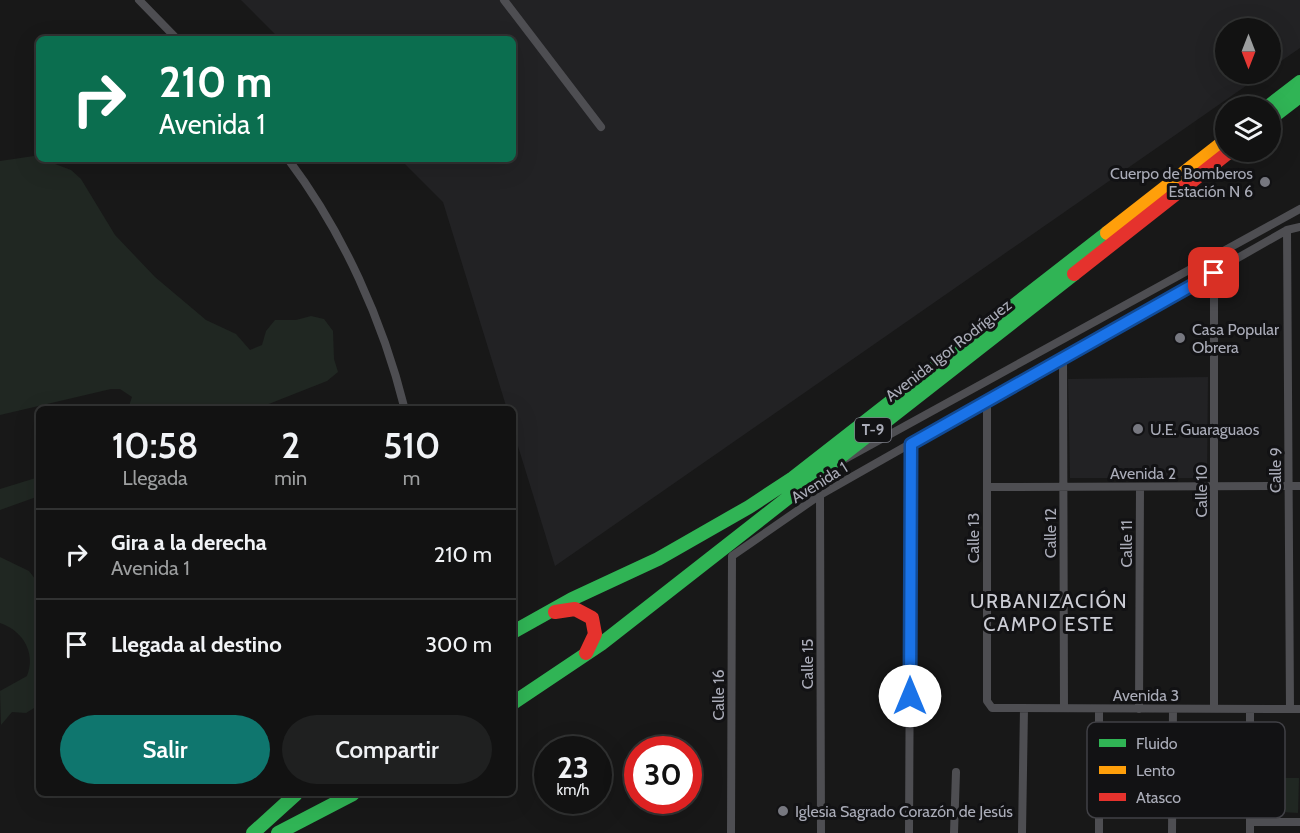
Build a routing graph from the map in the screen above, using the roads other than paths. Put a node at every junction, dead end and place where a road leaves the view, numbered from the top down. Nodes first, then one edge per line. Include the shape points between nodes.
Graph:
1 (139, 0) edge
2 (504, 0) edge
3 (174, 36) edge
4 (1300, 82) edge
5 (1300, 96) edge
6 (1281, 97) edge
7 (1281, 111) edge
8 (602, 127) dead end
9 (1215, 149) edge
10 (290, 162) edge
11 (1216, 162) edge
12 (1300, 209) edge
13 (1300, 227) edge
14 (1287, 230) junction
15 (1214, 273) junction
16 (1063, 358) junction
17 (987, 401) junction
18 (404, 406) edge
19 (911, 444) junction
20 (818, 474) junction
21 (1288, 486) junction
22 (1300, 486) edge
23 (987, 487) junction
24 (1063, 487) junction
25 (1140, 487) junction
26 (1215, 487) junction
27 (820, 495) junction
28 (732, 556) joint
29 (543, 615) junction
30 (516, 630) edge
31 (585, 655) junction
32 (516, 701) edge
33 (992, 708) joint
34 (1024, 708) junction
35 (1064, 708) junction
36 (1099, 709) junction
37 (1139, 709) junction
38 (1173, 709) junction
39 (1214, 709) junction
40 (1250, 709) junction
41 (1290, 709) junction
42 (1300, 709) edge
43 (1099, 722) edge
44 (1173, 722) edge
45 (1250, 722) edge
46 (956, 772) dead end
47 (294, 796) edge
48 (349, 796) edge
49 (1172, 818) edge
50 (1250, 818) edge
51 (1250, 822) junction
52 (1300, 822) edge
53 (253, 833) edge
54 (278, 833) edge
55 (731, 833) edge
56 (821, 833) edge
57 (909, 833) edge
58 (954, 833) edge
59 (1022, 833) edge
60 (1172, 833) edge
61 (1250, 833) edge

1 - 3 street
2 - 8 street
4 - 6 highway
5 - 7 highway
9 - 29 highway, Avenida Igor Rodríguez / T-9 via 793,478 667,554
10 - 18 street via 357,274 382,334
11 - 20 highway, Avenida Igor Rodríguez / T-9
12 - 20 street
13 - 14 street, Avenida 1
14 - 15 street, Avenida 1
14 - 21 street, Calle 9
15 - 16 street, Avenida 1
15 - 26 street, Calle 10
16 - 17 street, Avenida 1
16 - 24 street, Calle 12
17 - 19 street, Avenida 1
17 - 23 street, Calle 13
19 - 27 street, Avenida 1
19 - 57 street
20 - 31 highway, Avenida Igor Rodríguez / T-9
21 - 22 street, Avenida 2
21 - 26 street, Avenida 2
21 - 41 street, Calle 9
23 - 24 street, Avenida 2
23 - 33 street, Calle 13 via 987,701
24 - 25 street, Avenida 2
24 - 35 street, Calle 12
25 - 26 street, Avenida 2
25 - 37 street, Calle 11
26 - 39 street, Calle 10
27 - 28 street, Avenida 1
27 - 56 street, Calle 15
28 - 55 street, Calle 16
29 - 30 highway, Avenida Igor Rodríguez / T-9
29 - 31 highway, T-9 via 575,609 592,618 595,634
31 - 32 highway, Avenida Igor Rodríguez / T-9
33 - 34 street, Avenida 3
34 - 35 street, Avenida 3
34 - 59 street
35 - 36 street, Avenida 3
36 - 37 street, Avenida 3
36 - 43 street
37 - 38 street, Avenida 3
38 - 39 street, Avenida 3
38 - 44 street
39 - 40 street, Avenida 3
40 - 41 street, Avenida 3
40 - 45 street
41 - 42 street, Avenida 3
46 - 58 street
47 - 53 highway
48 - 54 highway
49 - 60 street
50 - 51 street
51 - 52 street
51 - 61 street

